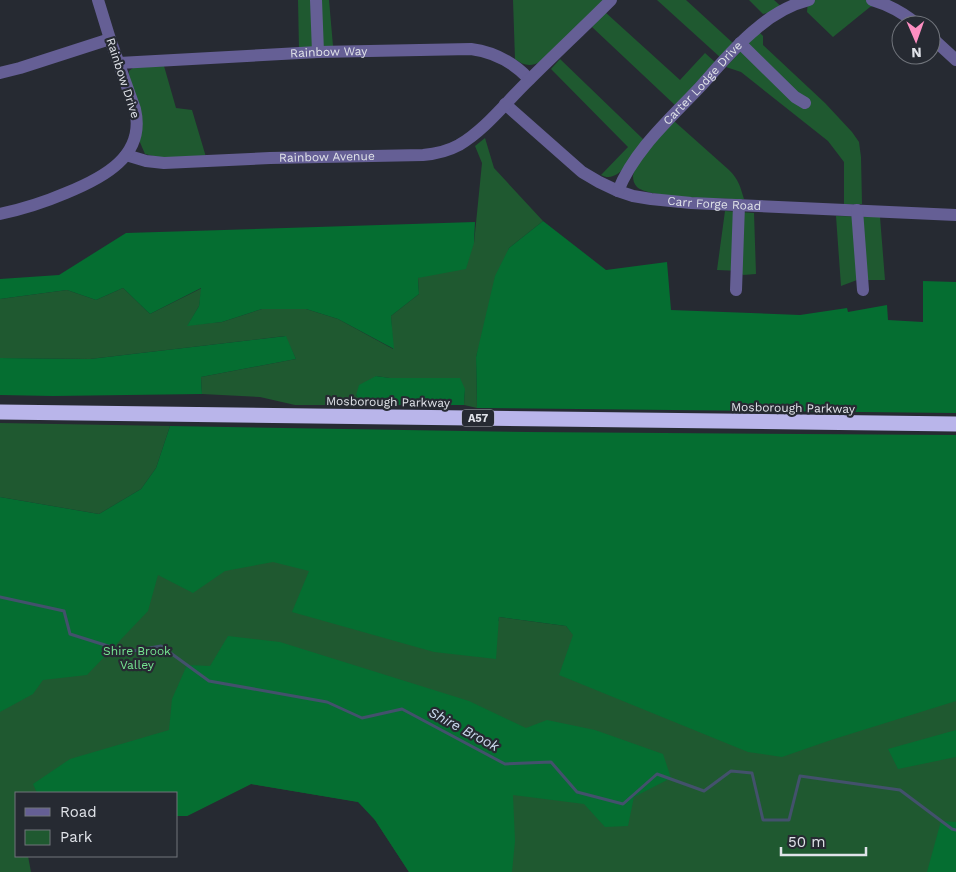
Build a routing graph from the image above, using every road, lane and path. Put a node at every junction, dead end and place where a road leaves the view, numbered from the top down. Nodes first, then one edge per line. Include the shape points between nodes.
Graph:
1 (98, 0) edge
2 (316, 0) edge
3 (611, 0) edge
4 (809, 0) edge
5 (872, 0) edge
6 (905, 15) edge
7 (110, 39) junction
8 (740, 43) junction
9 (941, 46) edge
10 (318, 52) junction
11 (956, 60) edge
12 (119, 63) junction
13 (0, 73) edge
14 (529, 79) junction
15 (805, 103) dead end
16 (505, 104) junction
17 (126, 155) junction
18 (618, 191) junction
19 (740, 205) junction
20 (857, 210) junction
21 (0, 214) edge
22 (956, 215) edge
23 (736, 290) dead end
24 (862, 290) dead end
25 (0, 412) edge
26 (956, 424) edge

1 - 7 street, Rainbow Drive
2 - 10 street
3 - 14 street, Rainbow Avenue
4 - 8 street, Carter Lodge Drive via 769,19
5 - 6 street
7 - 12 street, Rainbow Drive
7 - 13 street
8 - 15 street via 795,98
8 - 18 street, Carter Lodge Drive via 636,158
9 - 11 street
10 - 12 street, Rainbow Way
10 - 14 street, Rainbow Way via 471,49 495,54
12 - 17 street, Rainbow Drive via 137,119 135,136
14 - 16 street, Rainbow Avenue
16 - 17 street, Rainbow Avenue via 474,135 458,145 423,156 164,163
16 - 18 street, Carr Forge Road via 582,172
17 - 21 street via 110,171 79,188
18 - 19 street, Carr Forge Road via 651,199
19 - 20 street, Carr Forge Road
19 - 23 street
20 - 22 street, Carr Forge Road
20 - 24 street
25 - 26 highway, Mosborough Parkway / A57

